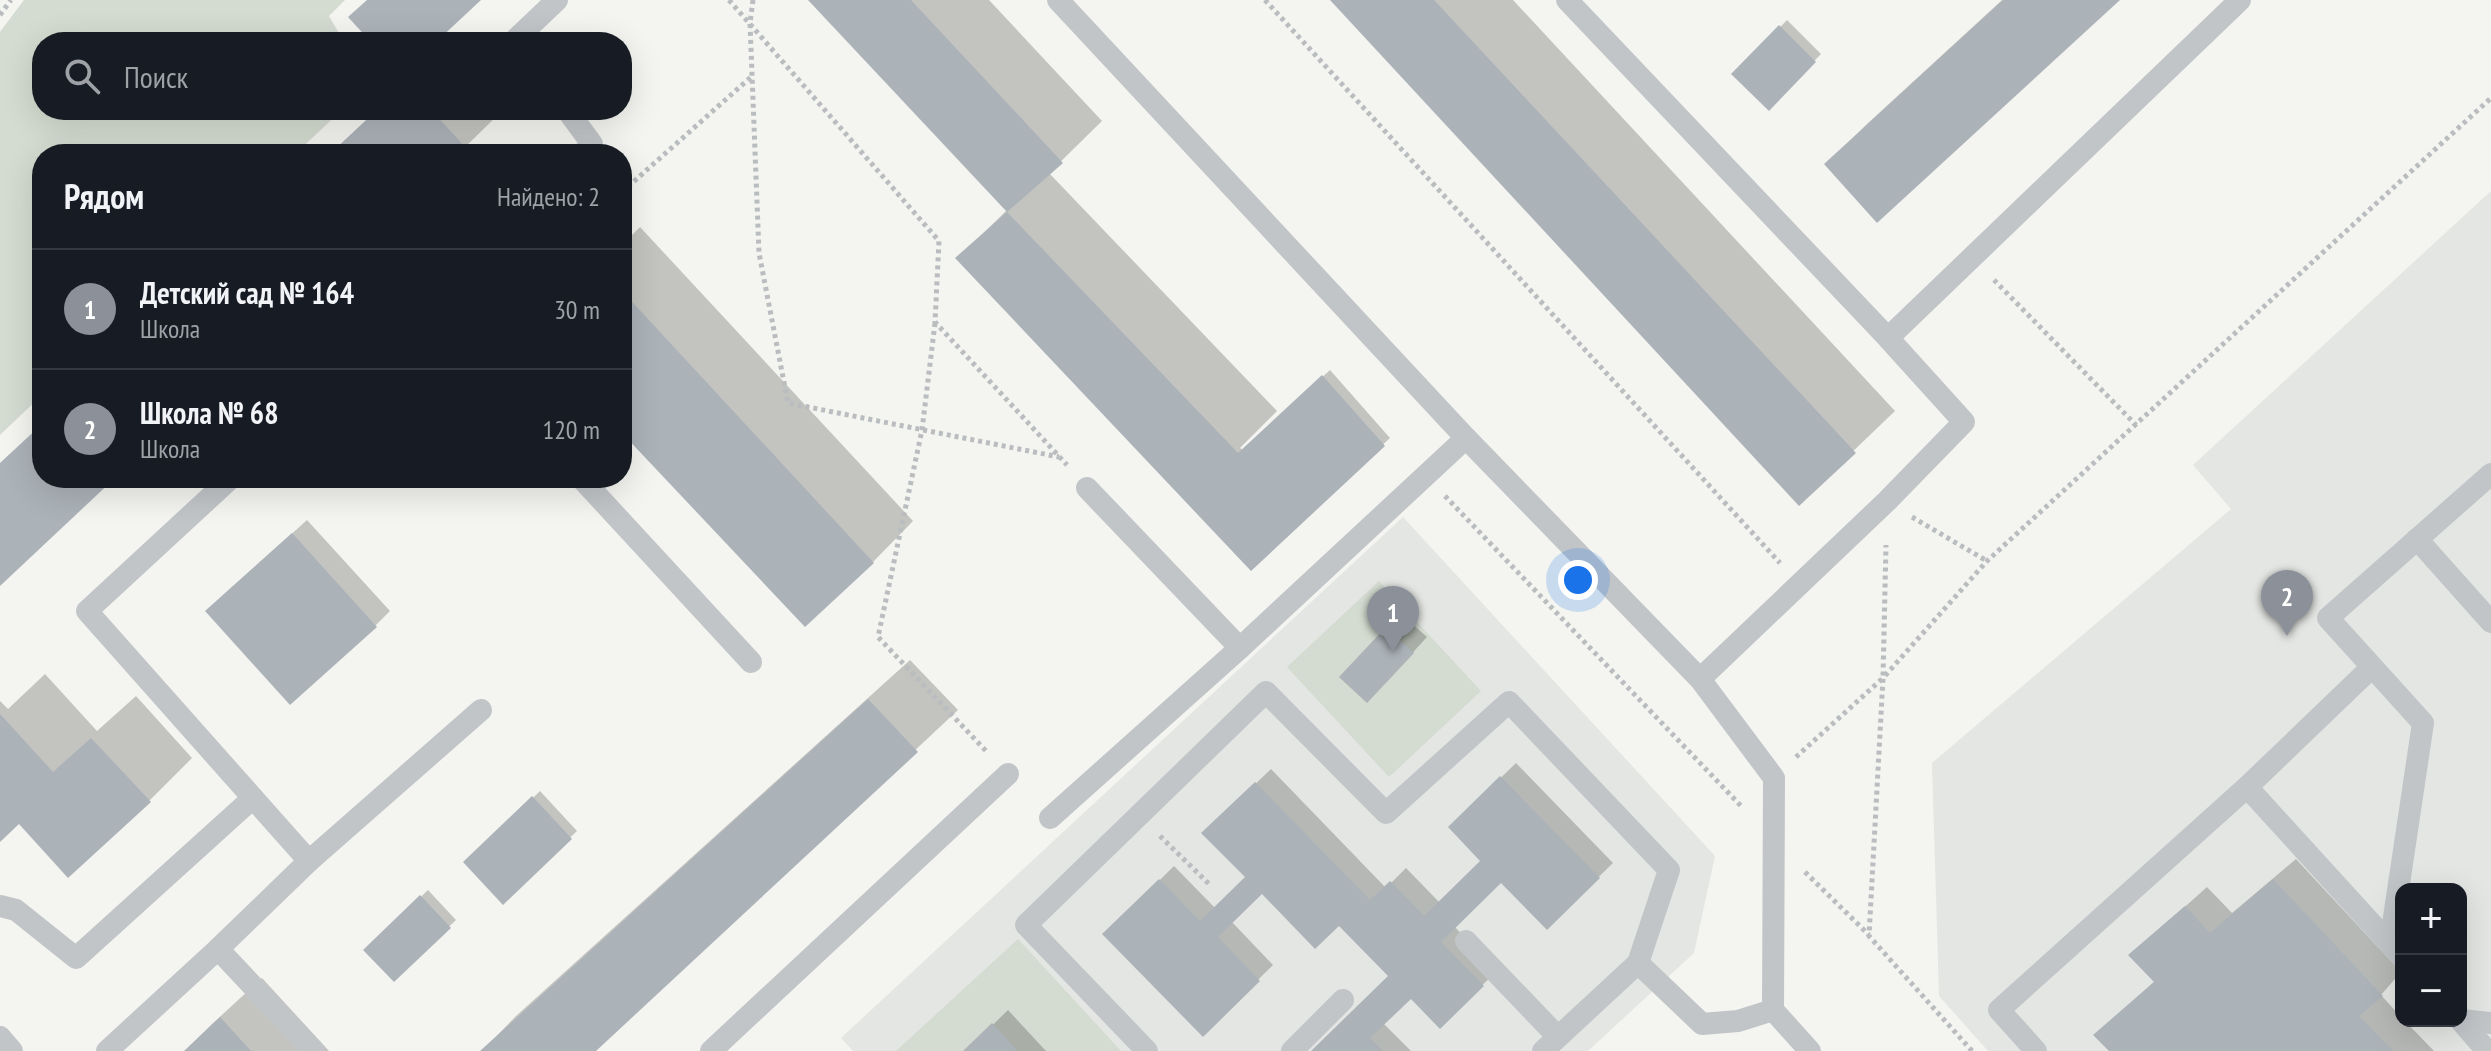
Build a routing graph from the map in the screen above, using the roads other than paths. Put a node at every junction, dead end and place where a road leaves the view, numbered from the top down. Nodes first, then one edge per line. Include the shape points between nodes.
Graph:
1 (557, 0) edge
2 (1058, 0) edge
3 (1567, 0) edge
4 (2240, 0) edge
5 (523, 32) edge
6 (574, 120) edge
7 (592, 144) edge
8 (1888, 338) junction
9 (1466, 438) junction
10 (2491, 474) edge
11 (220, 488) edge
12 (590, 488) edge
13 (1087, 488) road end
14 (2417, 539) junction
15 (2491, 622) edge
16 (1240, 648) junction
17 (751, 662) dead end
18 (2371, 668) junction
19 (1700, 679) junction
20 (481, 710) dead end
21 (1008, 774) road end
22 (2247, 787) junction
23 (253, 798) junction
24 (1050, 818) dead end
25 (309, 861) junction
26 (2404, 883) edge
27 (0, 906) edge
28 (1466, 941) dead end
29 (218, 949) junction
30 (2395, 949) edge
31 (1638, 963) junction
32 (1343, 1000) dead end
33 (2491, 1005) edge
34 (1773, 1010) junction
35 (2471, 1021) edge
36 (0, 1037) edge
37 (1551, 1044) edge
38 (12, 1051) edge
39 (107, 1051) edge
40 (314, 1051) edge
41 (711, 1051) edge
42 (1147, 1051) edge
43 (1292, 1051) edge
44 (1810, 1051) edge
45 (2036, 1051) edge
46 (2487, 1051) edge

1 - 5 lane
2 - 9 lane
3 - 8 lane
4 - 8 lane
6 - 7 lane
8 - 19 lane via 1964,422
9 - 16 lane
9 - 19 lane
10 - 14 lane
11 - 23 lane via 87,611
12 - 17 lane
13 - 16 lane
14 - 15 lane
14 - 18 lane via 2328,618
16 - 24 lane
18 - 22 lane
18 - 26 lane via 2423,723
19 - 34 lane via 1774,778
20 - 25 lane
21 - 41 lane
22 - 30 lane
22 - 45 lane via 1999,1010
23 - 25 lane
23 - 27 lane via 76,958 16,910
25 - 29 lane
28 - 37 lane
29 - 39 lane
29 - 40 lane
31 - 34 lane via 1702,1024 1738,1021
31 - 37 lane
31 - 42 lane via 1669,870 1509,702 1386,813 1266,692 1026,925
32 - 43 lane
33 - 35 lane
34 - 44 lane
35 - 46 lane
36 - 38 lane

